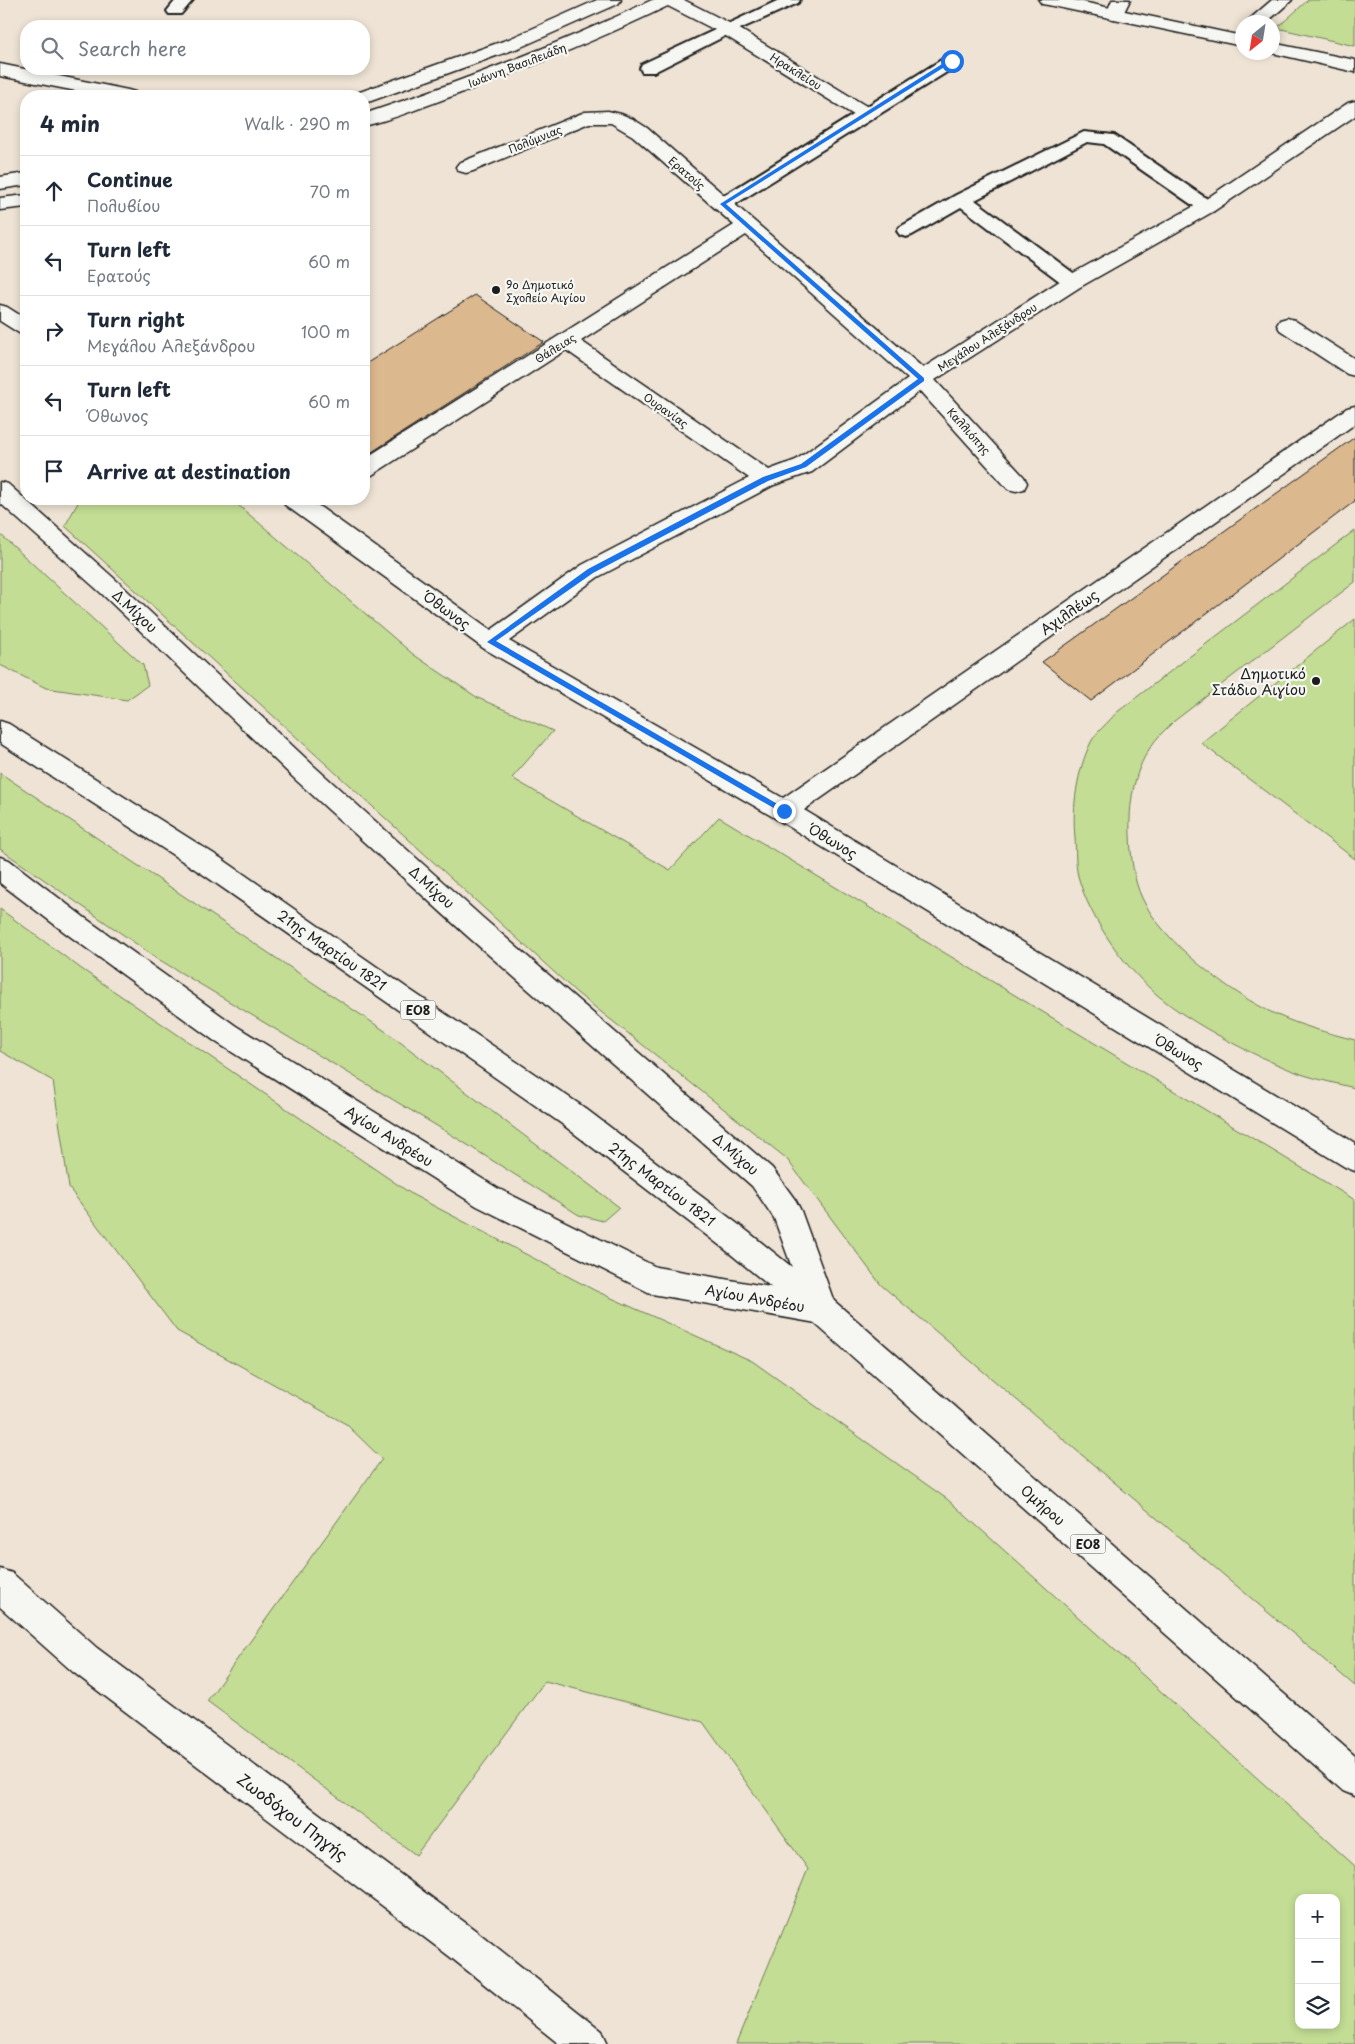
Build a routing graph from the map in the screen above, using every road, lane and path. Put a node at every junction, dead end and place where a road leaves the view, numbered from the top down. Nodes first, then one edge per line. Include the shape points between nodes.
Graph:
1 (612, 0) edge
2 (668, 0) edge
3 (792, 0) edge
4 (1048, 0) edge
5 (1283, 0) edge
6 (1118, 7) edge
7 (1265, 15) edge
8 (727, 29) junction
9 (1235, 37) edge
10 (1280, 50) edge
11 (952, 61) dead end
12 (1355, 66) edge
13 (648, 68) dead end
14 (0, 70) edge
15 (20, 74) edge
16 (25, 75) edge
17 (98, 90) edge
18 (370, 95) edge
19 (1355, 107) edge
20 (864, 114) junction
21 (605, 116) joint
22 (370, 118) edge
23 (466, 167) dead end
24 (20, 180) edge
25 (0, 182) edge
26 (962, 199) junction
27 (20, 201) edge
28 (0, 204) edge
29 (722, 204) junction
30 (1207, 207) junction
31 (746, 226) junction
32 (906, 231) dead end
33 (1073, 282) junction
34 (0, 312) edge
35 (20, 324) edge
36 (1287, 325) dead end
37 (567, 340) junction
38 (1355, 368) edge
39 (922, 379) junction
40 (1355, 413) edge
41 (370, 465) edge
42 (766, 479) junction
43 (1016, 483) dead end
44 (0, 490) edge
45 (309, 505) edge
46 (491, 642) junction
47 (0, 731) edge
48 (784, 811) junction
49 (0, 868) edge
50 (1355, 1158) edge
51 (822, 1310) junction
52 (0, 1585) edge
53 (1355, 1779) edge
54 (589, 2044) edge

1 - 18 street, Ιωάννη Βασιλειάδη via 515,43
2 - 8 street, Ηρακλείου
2 - 22 street, Ιωάννη Βασιλειάδη via 548,55
3 - 8 lane
4 - 6 street
5 - 7 street
6 - 9 street
8 - 13 lane
8 - 20 street, Ηρακλείου
10 - 12 street
11 - 20 lane
14 - 15 street
16 - 17 street
19 - 30 street, Μεγάλου Αλεξάνδρου
20 - 29 lane
21 - 23 street, Πολύμνιας via 585,118
21 - 29 street, Ερατούς via 624,120
24 - 25 street
26 - 30 lane via 1084,137 1108,139
26 - 32 lane
26 - 33 lane
27 - 28 street
29 - 31 street, Ερατούς
30 - 33 street, Μεγάλου Αλεξάνδρου
31 - 37 street, Θάλειας
31 - 39 street, Ερατούς
33 - 39 street, Μεγάλου Αλεξάνδρου
34 - 35 street
36 - 38 street
37 - 41 street, Θάλειας
37 - 42 street, Ουρανίας
39 - 42 street, Μεγάλου Αλεξάνδρου via 804,466
39 - 43 street, Καλλιόπης
40 - 48 street, Αχιλλέως
42 - 46 street, Μεγάλου Αλεξάνδρου via 590,571
44 - 51 street, Δ.Μίχου via 474,926 762,1177 786,1211
45 - 46 street, Όθωνος
46 - 48 street, Όθωνος
47 - 51 street, 21ης Μαρτίου 1821 / ΕΟ8 via 213,867 572,1115
48 - 50 street, Όθωνος
49 - 51 street, Αγίου Ανδρέου via 226,1034 487,1197 652,1280
51 - 53 street, Ομήρου / ΕΟ8
52 - 54 street, Ζωοδόχου Πηγής via 85,1660 462,1944

